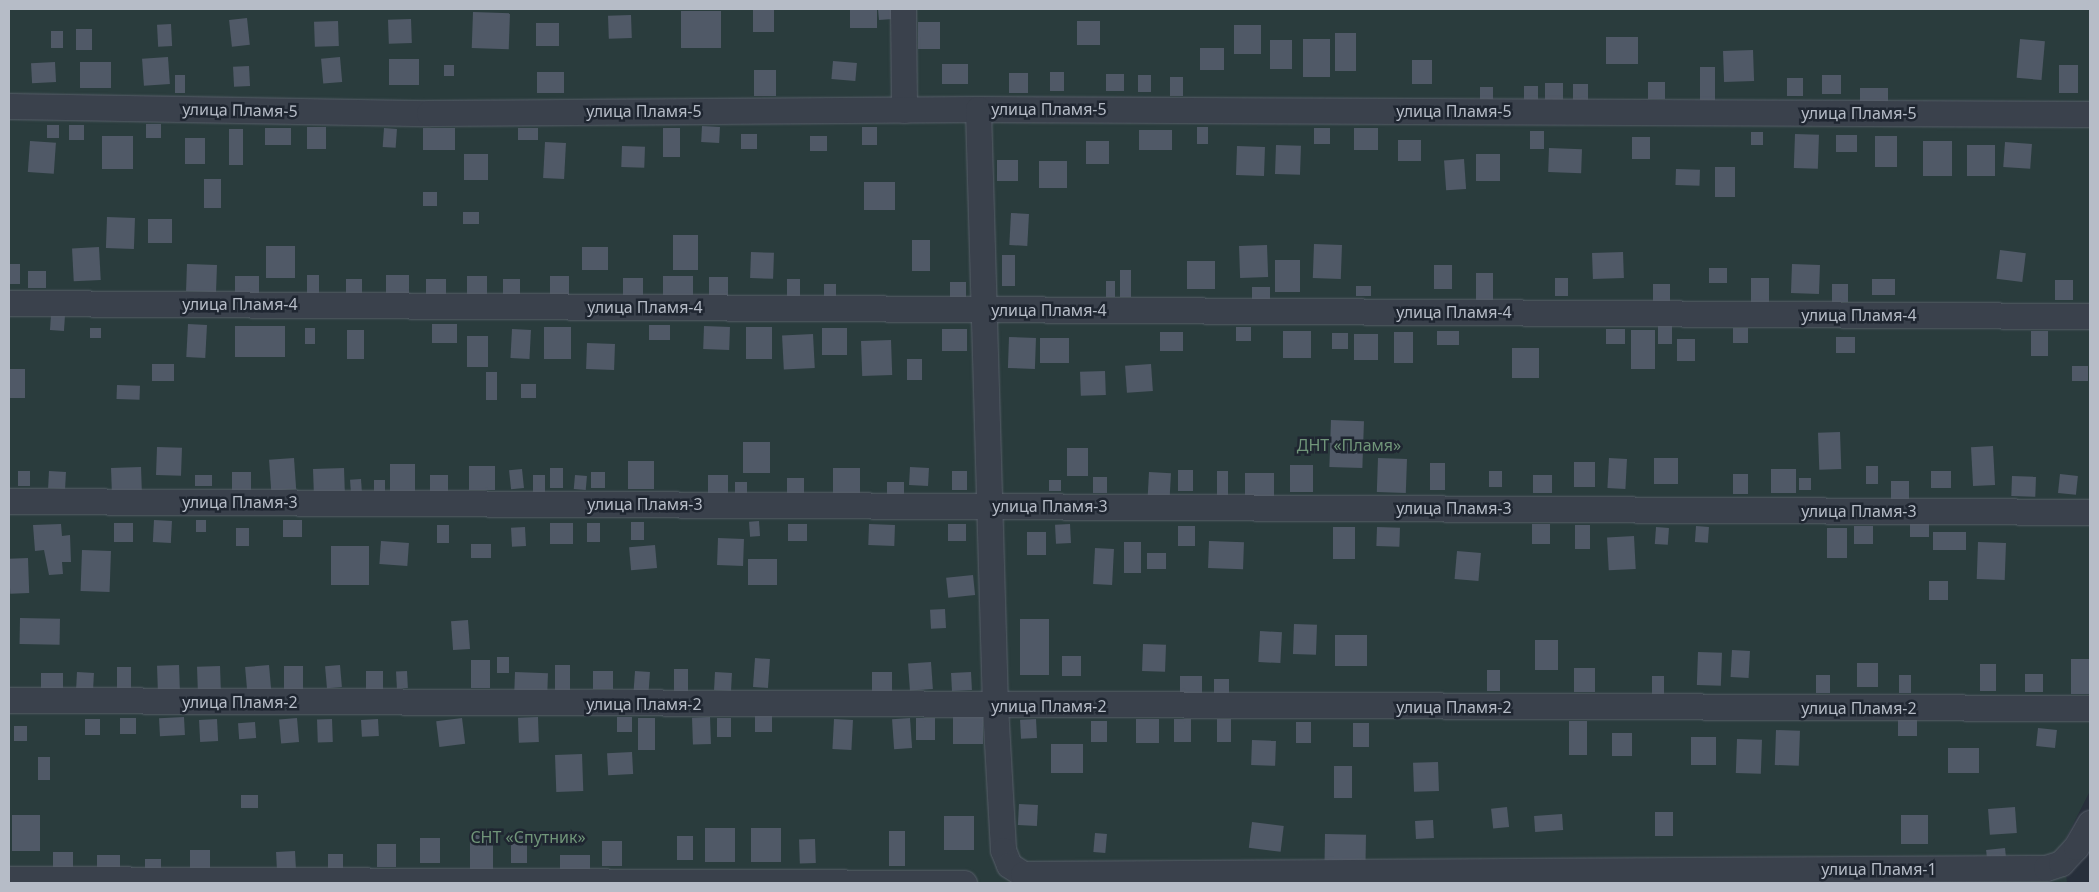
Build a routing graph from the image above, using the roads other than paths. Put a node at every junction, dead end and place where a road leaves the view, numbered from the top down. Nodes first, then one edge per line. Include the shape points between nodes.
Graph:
1 (903, 9) edge
2 (9, 106) edge
3 (978, 108) junction
4 (904, 110) junction
5 (2090, 114) edge
6 (9, 303) edge
7 (982, 310) junction
8 (2090, 316) edge
9 (9, 501) edge
10 (989, 506) junction
11 (2090, 512) edge
12 (9, 700) edge
13 (995, 706) junction
14 (2090, 708) edge
15 (2090, 823) edge
16 (9, 879) edge
17 (964, 883) edge

1 - 4 street
2 - 4 street, улица Пламя-5 via 429,113
3 - 4 street, улица Пламя-5
3 - 5 street, улица Пламя-5
3 - 7 street
6 - 7 street, улица Пламя-4
7 - 8 street, улица Пламя-4
7 - 10 street
9 - 10 street, улица Пламя-3
10 - 11 street, улица Пламя-3
10 - 13 street
12 - 13 street, улица Пламя-2
13 - 14 street, улица Пламя-2
13 - 15 street, улица Пламя-1 via 1003,850 1008,865 1023,874 2046,868 2061,863 2076,847
16 - 17 street

